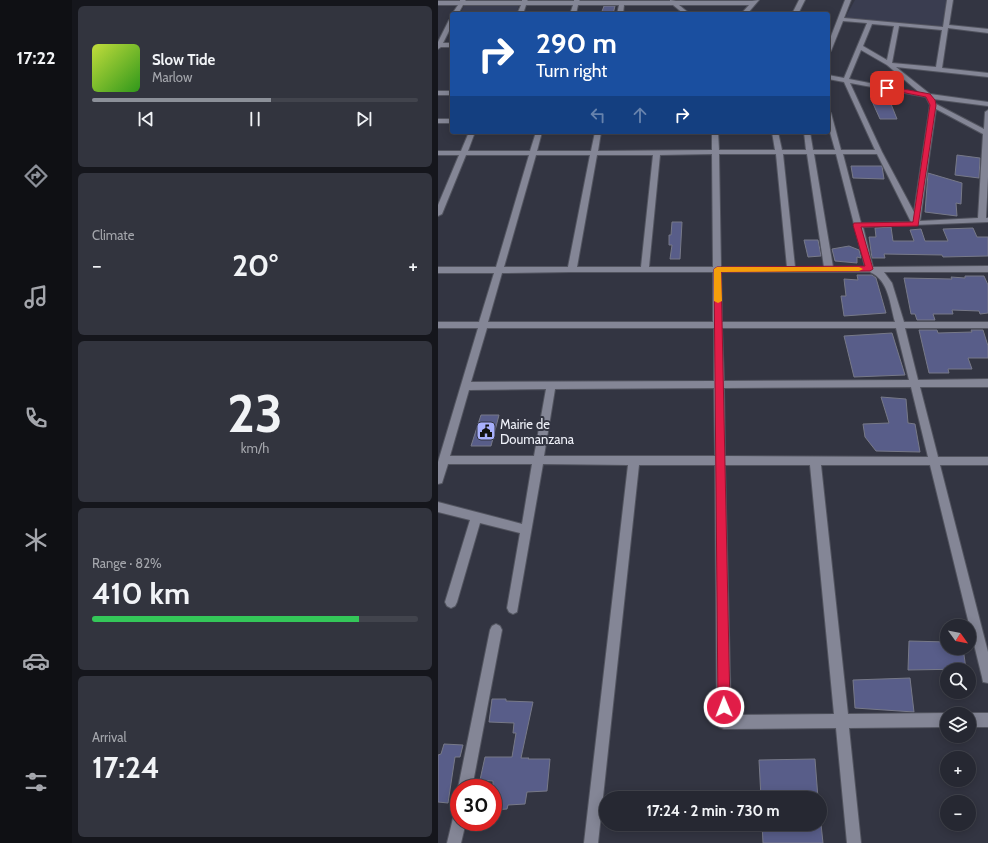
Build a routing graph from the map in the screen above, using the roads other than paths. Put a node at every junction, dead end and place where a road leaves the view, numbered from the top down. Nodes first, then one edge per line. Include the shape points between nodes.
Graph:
1 (802, 0) edge
2 (848, 0) edge
3 (950, 0) edge
4 (462, 2) edge
5 (525, 2) edge
6 (577, 2) edge
7 (672, 2) edge
8 (755, 2) edge
9 (438, 3) edge
10 (622, 3) junction
11 (456, 12) edge
12 (521, 12) edge
13 (574, 12) edge
14 (620, 12) edge
15 (684, 12) edge
16 (746, 12) edge
17 (796, 12) edge
18 (840, 19) junction
19 (870, 22) junction
20 (450, 24) edge
21 (897, 25) junction
22 (945, 28) junction
23 (830, 30) edge
24 (836, 31) junction
25 (988, 31) edge
26 (450, 45) edge
27 (438, 46) edge
28 (830, 46) edge
29 (860, 47) junction
30 (889, 64) junction
31 (939, 70) junction
32 (988, 75) edge
33 (830, 77) edge
34 (846, 80) junction
35 (438, 93) edge
36 (450, 93) edge
37 (928, 96) junction
38 (988, 104) edge
39 (933, 105) junction
40 (988, 112) edge
41 (438, 121) edge
42 (450, 121) edge
43 (830, 121) edge
44 (987, 133) edge
45 (471, 134) edge
46 (538, 134) edge
47 (598, 134) edge
48 (715, 134) edge
49 (775, 134) edge
50 (808, 134) edge
51 (715, 152) junction
52 (779, 152) junction
53 (811, 152) junction
54 (838, 152) junction
55 (879, 152) junction
56 (438, 153) edge
57 (463, 153) junction
58 (533, 153) junction
59 (594, 153) junction
60 (657, 153) junction
61 (438, 214) edge
62 (985, 220) edge
63 (916, 224) junction
64 (857, 225) junction
65 (645, 269) junction
66 (717, 269) junction
67 (791, 269) junction
68 (829, 269) junction
69 (870, 269) junction
70 (988, 269) edge
71 (438, 270) edge
72 (499, 270) junction
73 (572, 270) junction
74 (438, 325) edge
75 (483, 325) junction
76 (718, 325) junction
77 (900, 325) junction
78 (988, 325) edge
79 (916, 383) junction
80 (988, 383) edge
81 (719, 385) junction
82 (465, 386) junction
83 (551, 386) junction
84 (444, 460) junction
85 (538, 460) junction
86 (634, 460) junction
87 (720, 460) junction
88 (815, 460) junction
89 (935, 461) junction
90 (988, 461) edge
91 (438, 480) edge
92 (438, 507) edge
93 (476, 517) junction
94 (526, 530) junction
95 (451, 602) dead end
96 (513, 608) dead end
97 (496, 630) dead end
98 (988, 677) edge
99 (940, 720) edge
100 (976, 720) edge
101 (988, 720) edge
102 (841, 721) junction
103 (467, 779) edge
104 (456, 831) edge
105 (454, 843) edge
106 (591, 843) edge
107 (854, 843) edge

1 - 17 street
2 - 18 street
3 - 22 street
4 - 5 street
4 - 9 street
4 - 11 street
5 - 6 street
5 - 12 street
6 - 10 street
6 - 13 street
7 - 8 street
7 - 10 street
7 - 15 street
8 - 16 street
10 - 14 street
18 - 19 street
18 - 24 street
19 - 21 street
19 - 29 street
20 - 27 street
21 - 22 street
21 - 30 street
22 - 25 street
22 - 31 street
23 - 24 street
24 - 28 street
26 - 27 street
29 - 30 street
29 - 34 street
30 - 31 street
30 - 37 street
31 - 32 street
33 - 34 street
34 - 37 street
34 - 55 street
35 - 36 street
37 - 38 street
37 - 39 street
39 - 44 street
39 - 63 street
40 - 44 street
41 - 42 street
43 - 54 street
44 - 62 street
45 - 57 street
46 - 58 street
47 - 59 street
48 - 51 street
49 - 52 street
50 - 53 street
51 - 52 street
51 - 60 street
51 - 66 street
52 - 53 street
52 - 67 street
53 - 54 street
53 - 68 street
54 - 55 street
54 - 64 street
55 - 63 street
56 - 57 street
57 - 58 street
57 - 61 street
58 - 59 street
58 - 72 street
59 - 60 street
59 - 73 street
60 - 65 street
62 - 63 street
63 - 64 street
64 - 69 street
65 - 66 street
65 - 73 street
66 - 67 street
66 - 76 street
67 - 68 street
68 - 69 street
69 - 70 street
69 - 77 street via 885,277
71 - 72 street
72 - 73 street
72 - 75 street
74 - 75 street
75 - 76 street
75 - 82 street
76 - 77 street
76 - 81 street
77 - 78 street
77 - 79 street
79 - 80 street
79 - 81 street
79 - 89 street
81 - 83 street
81 - 87 street
82 - 83 street
82 - 84 street
83 - 85 street
84 - 85 street
84 - 91 street
85 - 86 street
85 - 94 street
86 - 87 street
86 - 106 street
87 - 88 street
87 - 102 street via 724,722
88 - 89 street
88 - 102 street
89 - 90 street
89 - 98 street
92 - 93 street
93 - 94 street
93 - 95 street
94 - 96 street
97 - 103 street
99 - 102 street
100 - 101 street
102 - 107 street
104 - 105 street

